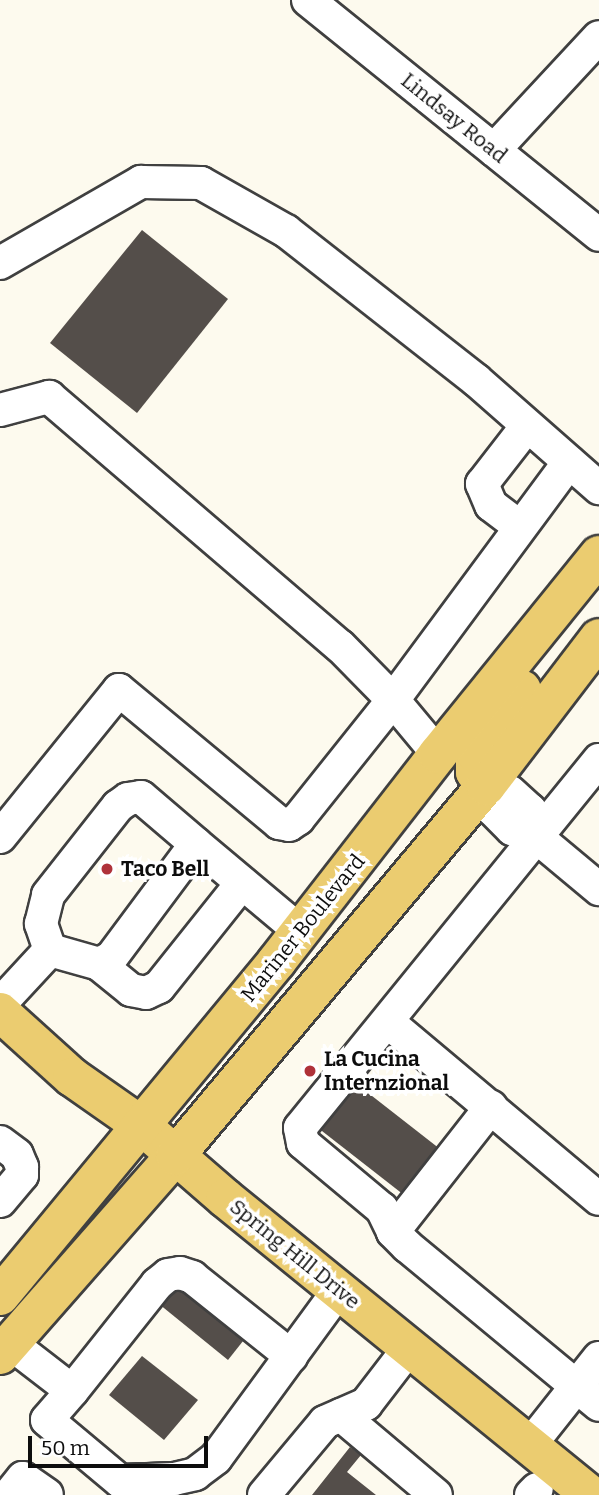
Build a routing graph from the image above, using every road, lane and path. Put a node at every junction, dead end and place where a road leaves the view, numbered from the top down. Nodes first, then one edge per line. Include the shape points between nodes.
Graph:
1 (308, 0) edge
2 (599, 37) edge
3 (494, 150) junction
4 (599, 235) edge
5 (0, 263) edge
6 (0, 410) edge
7 (527, 426) junction
8 (569, 462) junction
9 (599, 488) edge
10 (520, 527) junction
11 (599, 555) edge
12 (550, 616) junction
13 (599, 638) edge
14 (393, 700) junction
15 (438, 754) junction
16 (599, 760) edge
17 (490, 791) junction
18 (533, 834) junction
19 (0, 837) edge
20 (196, 844) junction
21 (242, 883) junction
22 (599, 889) edge
23 (369, 926) junction
24 (300, 932) junction
25 (50, 950) junction
26 (99, 964) junction
27 (0, 1004) edge
28 (0, 1012) edge
29 (388, 1022) junction
30 (491, 1107) junction
31 (142, 1126) junction
32 (0, 1142) edge
33 (175, 1156) junction
34 (599, 1199) edge
35 (0, 1201) edge
36 (393, 1232) junction
37 (339, 1290) junction
38 (0, 1296) edge
39 (409, 1348) junction
40 (5, 1349) edge
41 (291, 1356) junction
42 (599, 1358) edge
43 (72, 1391) junction
44 (588, 1395) edge
45 (341, 1415) junction
46 (530, 1445) junction
47 (534, 1492) edge
48 (9, 1495) edge
49 (47, 1495) edge
50 (264, 1495) edge
51 (436, 1495) edge
52 (581, 1495) edge
53 (592, 1495) edge

1 - 3 street, Lindsay Road
2 - 3 street
3 - 4 street, Lindsay Road
5 - 7 street via 141,182 201,183 286,231 476,380
6 - 14 street via 49,397 341,646
7 - 8 street
7 - 10 street via 482,484 491,505
8 - 9 street
8 - 10 street
10 - 14 street
11 - 12 main road, Mariner Boulevard
12 - 15 main road, Mariner Boulevard
12 - 17 main road via 553,644 475,753 475,772
13 - 17 main road
14 - 15 street
14 - 19 street via 289,825 279,823 119,690
15 - 23 main road via 443,775 436,811 366,899
15 - 24 main road, Mariner Boulevard
16 - 18 street
17 - 18 street via 493,810 512,829
17 - 23 main road
18 - 22 street
18 - 29 street
20 - 21 street
20 - 25 street via 141,797 118,806 48,895 41,923
20 - 26 street via 111,958
21 - 24 street
21 - 26 street via 159,987 146,993 131,990
23 - 33 main road
24 - 31 main road, Mariner Boulevard
25 - 26 street
25 - 27 street
28 - 31 main road, Spring Hill Drive via 72,1077
29 - 30 street
29 - 36 street via 299,1128 303,1143 382,1209
30 - 34 street
30 - 36 street
31 - 33 main road, Spring Hill Drive
31 - 38 main road, Mariner Boulevard
32 - 35 street via 17,1155 22,1175
33 - 37 main road, Spring Hill Drive
33 - 40 main road
36 - 44 street
37 - 39 main road, Spring Hill Drive
37 - 41 street
39 - 45 street via 366,1404
39 - 46 main road, Spring Hill Drive
40 - 43 street
41 - 43 street via 192,1277 180,1273 157,1283
41 - 43 street via 216,1458 195,1474 174,1479 120,1481 47,1420
42 - 44 street
44 - 46 street
45 - 50 street via 325,1422
45 - 51 street
46 - 53 main road, Spring Hill Drive
47 - 52 main road
48 - 49 street via 23,1478

